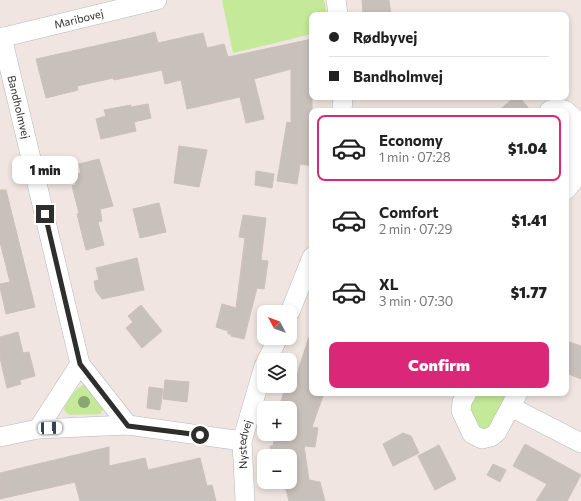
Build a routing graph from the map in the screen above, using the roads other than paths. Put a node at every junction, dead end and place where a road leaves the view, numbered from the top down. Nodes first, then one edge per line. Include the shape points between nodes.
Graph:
1 (157, 0) edge
2 (336, 0) edge
3 (338, 12) edge
4 (1, 37) edge
5 (569, 114) edge
6 (577, 153) edge
7 (569, 186) edge
8 (309, 264) edge
9 (293, 305) edge
10 (80, 364) junction
11 (257, 390) edge
12 (465, 396) edge
13 (514, 400) edge
14 (128, 426) junction
15 (38, 428) junction
16 (0, 437) edge
17 (242, 441) junction
18 (581, 443) edge
19 (245, 501) edge

1 - 4 street, Maribovej
2 - 3 street
4 - 10 street, Bandholmvej
5 - 6 street via 574,118
6 - 7 street via 572,183
8 - 9 street
10 - 14 street, Bandholmvej
10 - 15 street
11 - 17 street, Nystedvej
12 - 13 street via 460,411 472,434 482,439 497,432
13 - 18 street
14 - 15 street
14 - 17 street
15 - 16 street
17 - 19 street, Nystedvej

